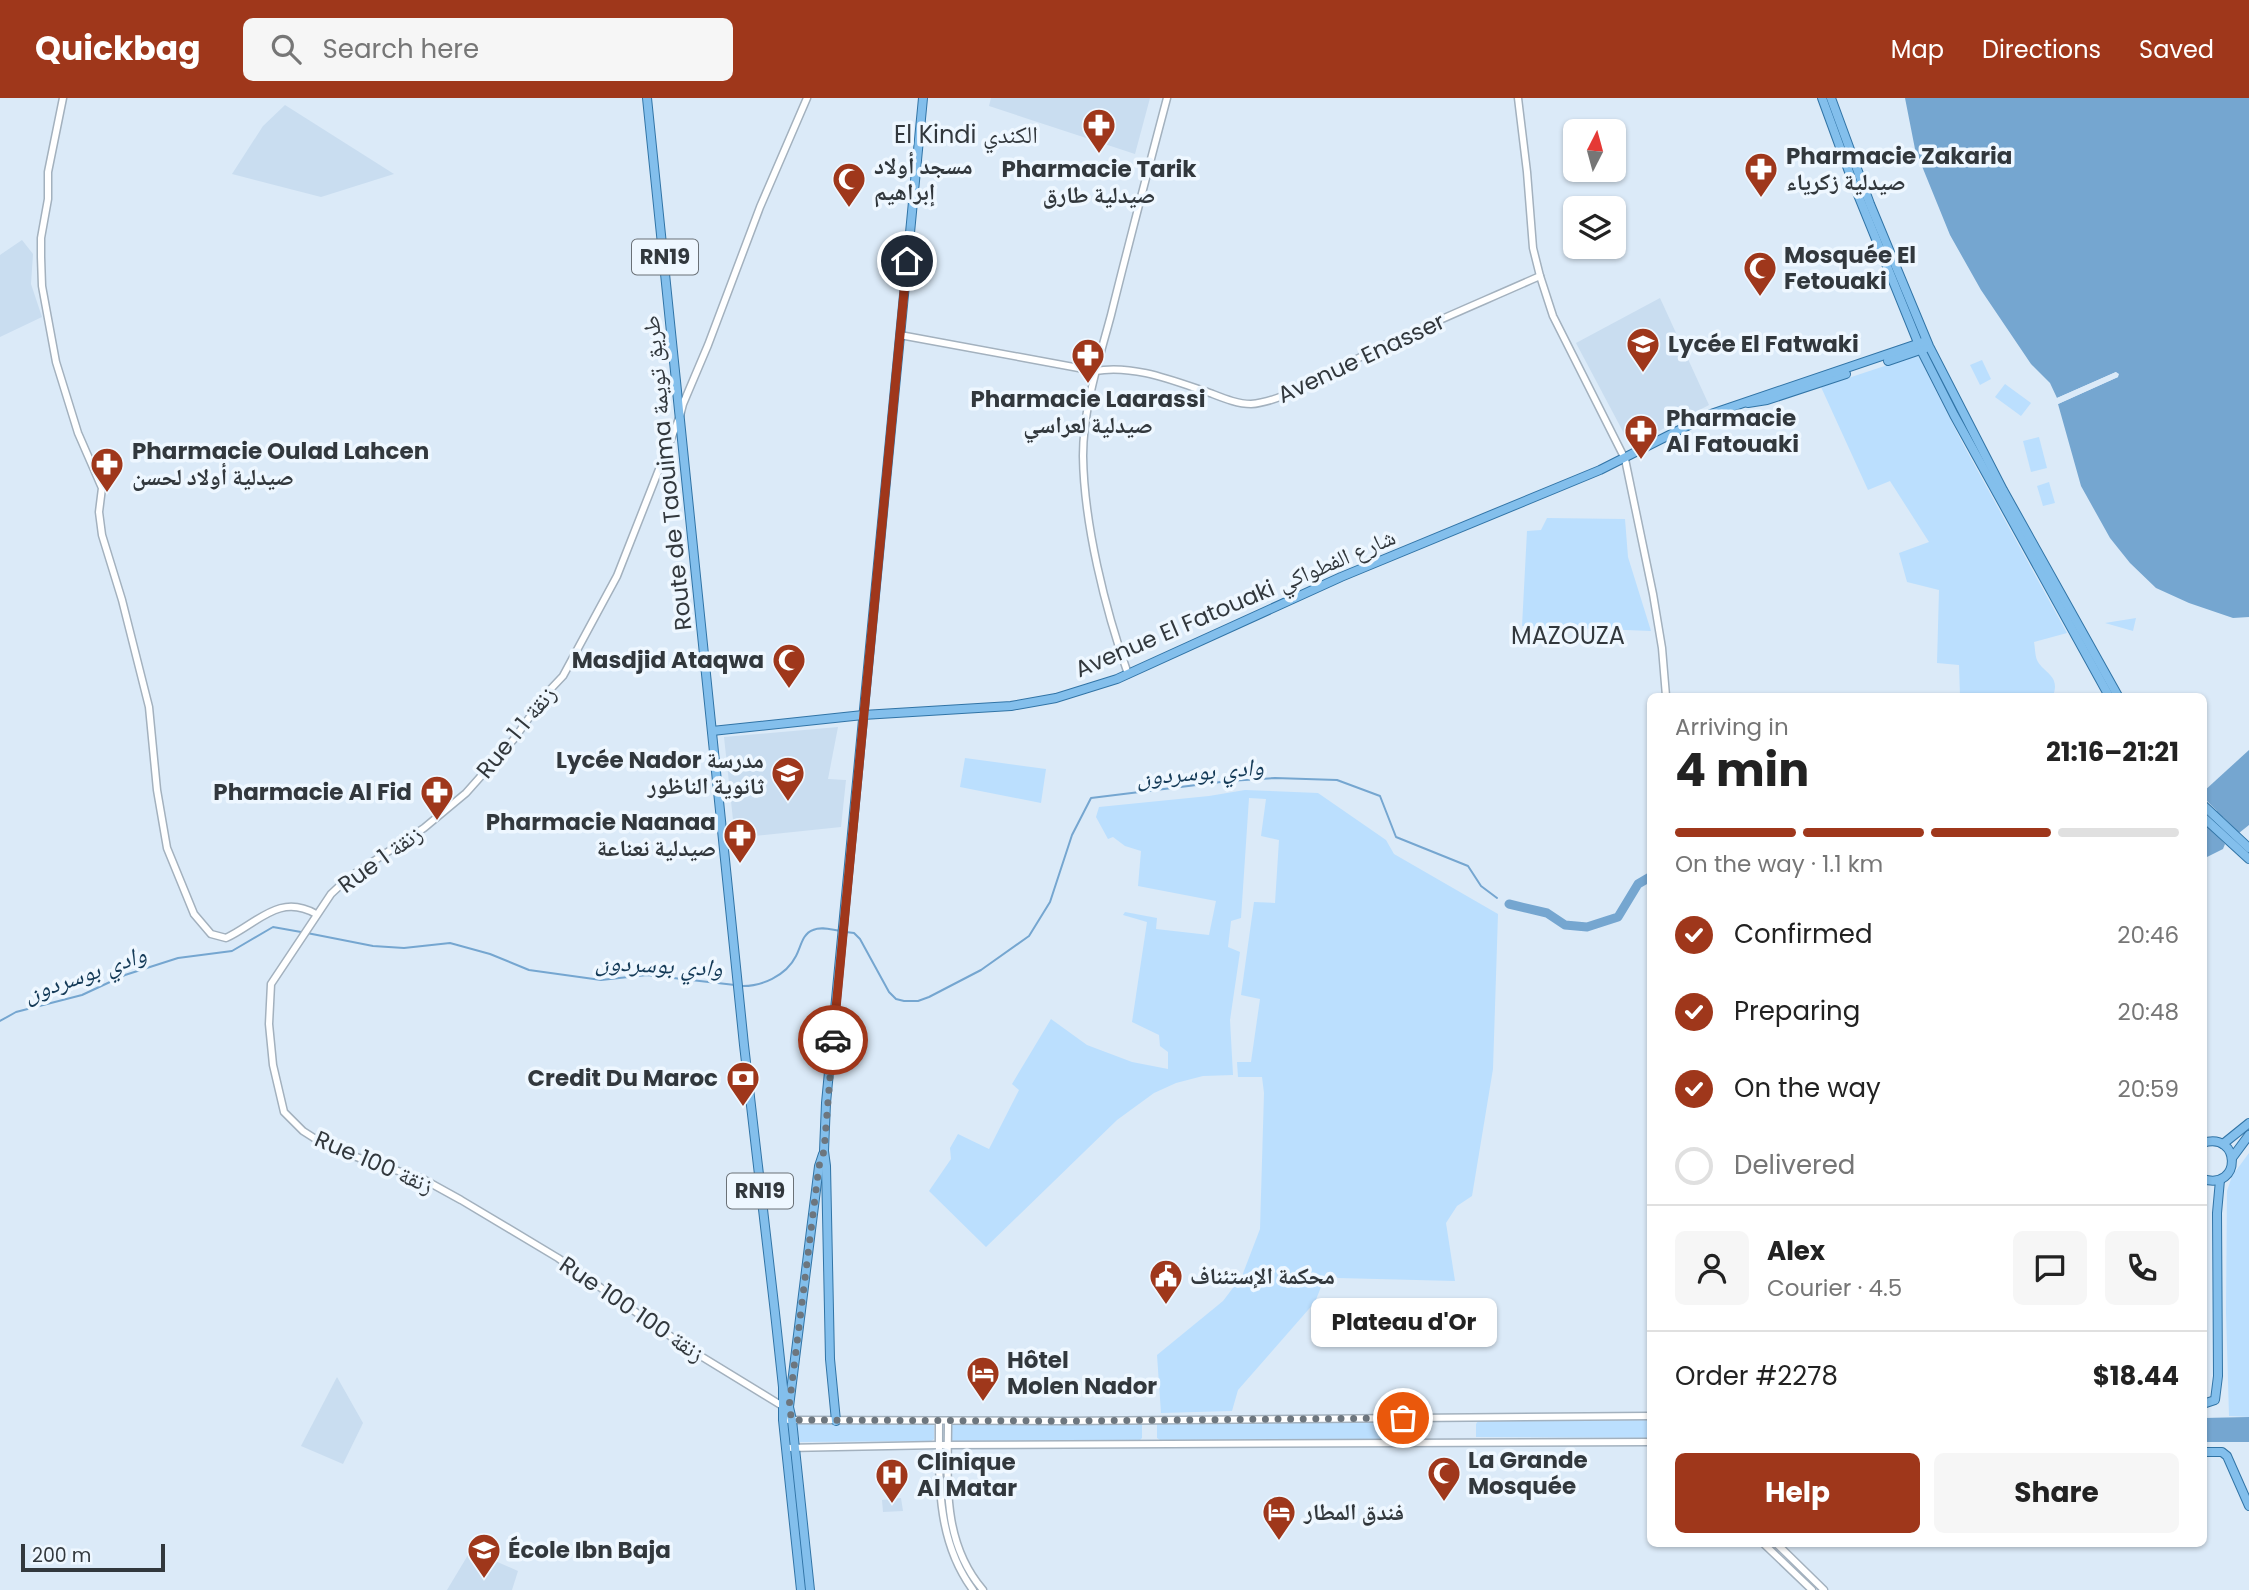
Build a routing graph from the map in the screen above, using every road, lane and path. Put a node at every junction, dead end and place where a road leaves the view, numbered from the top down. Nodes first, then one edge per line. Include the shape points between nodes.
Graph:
1 (63, 98) edge
2 (648, 98) edge
3 (807, 98) edge
4 (923, 98) edge
5 (1167, 98) edge
6 (1518, 98) edge
7 (1822, 98) edge
8 (1830, 98) edge
9 (1540, 276) junction
10 (900, 335) junction
11 (1924, 345) junction
12 (1095, 371) junction
13 (680, 416) junction
14 (1625, 459) junction
15 (1128, 674) junction
16 (1666, 693) edge
17 (2107, 693) edge
18 (2116, 693) edge
19 (863, 715) junction
20 (712, 731) junction
21 (470, 789) joint
22 (2207, 809) edge
23 (2207, 820) edge
24 (2244, 847) edge
25 (2249, 859) edge
26 (316, 914) junction
27 (301, 938) joint
28 (2249, 1123) edge
29 (2249, 1135) edge
30 (2207, 1142) edge
31 (2223, 1144) junction
32 (824, 1151) junction
33 (2232, 1158) junction
34 (2207, 1180) edge
35 (2220, 1180) junction
36 (476, 1209) joint
37 (2207, 1403) edge
38 (786, 1407) junction
39 (1647, 1416) edge
40 (788, 1420) junction
41 (836, 1421) junction
42 (939, 1421) junction
43 (948, 1421) junction
44 (1647, 1442) edge
45 (939, 1445) junction
46 (948, 1445) junction
47 (791, 1447) junction
48 (2207, 1452) edge
49 (2249, 1506) edge
50 (1767, 1547) edge
51 (1780, 1547) edge
52 (802, 1590) edge
53 (810, 1590) edge
54 (973, 1590) edge
55 (982, 1590) edge
56 (1812, 1590) edge
57 (1824, 1590) edge

1 - 26 street via 48,172 41,238 42,286 60,376 78,433 102,486 102,536 149,707 167,848 194,914 211,934 226,938 262,914 295,906
2 - 13 main road, Route de Taouima طريق تويمة / RN19
3 - 13 street
4 - 10 main road
5 - 12 street
6 - 9 street via 1533,248
7 - 11 main road via 1852,180
8 - 11 main road
9 - 12 street, Avenue Enasser via 1260,403 1241,403 1117,368
9 - 14 street via 1553,316
10 - 12 street, Avenue Enasser
10 - 19 main road
11 - 14 main road, Avenue El Fatouaki شارع الفطواكي via 1753,397
11 - 17 main road via 1954,415
11 - 18 main road
12 - 15 street via 1084,439 1085,480 1097,562
13 - 20 main road, Route de Taouima طريق تويمة / RN19
13 - 21 street, Rue 1 زنقة 1 via 617,576 581,645 514,739
14 - 15 main road, Avenue El Fatouaki شارع الفطواكي via 1340,577
14 - 16 street via 1653,594
15 - 19 main road, Avenue El Fatouaki شارع الفطواكي via 1085,691 1012,706
19 - 20 main road, Avenue El Fatouaki شارع الفطواكي
19 - 32 main road
20 - 38 main road, Route de Taouima طريق تويمة / RN19
21 - 26 street, Rue زنقة 1 via 424,828 342,883
22 - 24 main road
23 - 24 main road
24 - 25 main road
26 - 27 street, Rue زنقة 1
27 - 36 street, Rue 100 زنقة via 269,990 273,1065 284,1112 325,1144 424,1179
28 - 31 main road
29 - 33 main road
30 - 31 main road
31 - 33 main road
32 - 38 main road
32 - 41 main road
33 - 35 main road via 2229,1172
34 - 35 main road
35 - 37 main road via 2218,1376 2215,1400
36 - 38 street, Rue 100 زنقة 100
38 - 40 main road, Route de Taouima طريق تويمة / RN19
39 - 43 street
40 - 41 street
40 - 47 main road, RN19
41 - 42 street
42 - 43 street
42 - 45 street
43 - 46 street
44 - 46 street
45 - 46 street
45 - 47 street
45 - 54 street via 946,1536
46 - 55 street via 953,1535 965,1566
47 - 52 main road, RN19
47 - 53 main road, RN19
48 - 49 main road via 2227,1455
50 - 56 street
51 - 57 street

